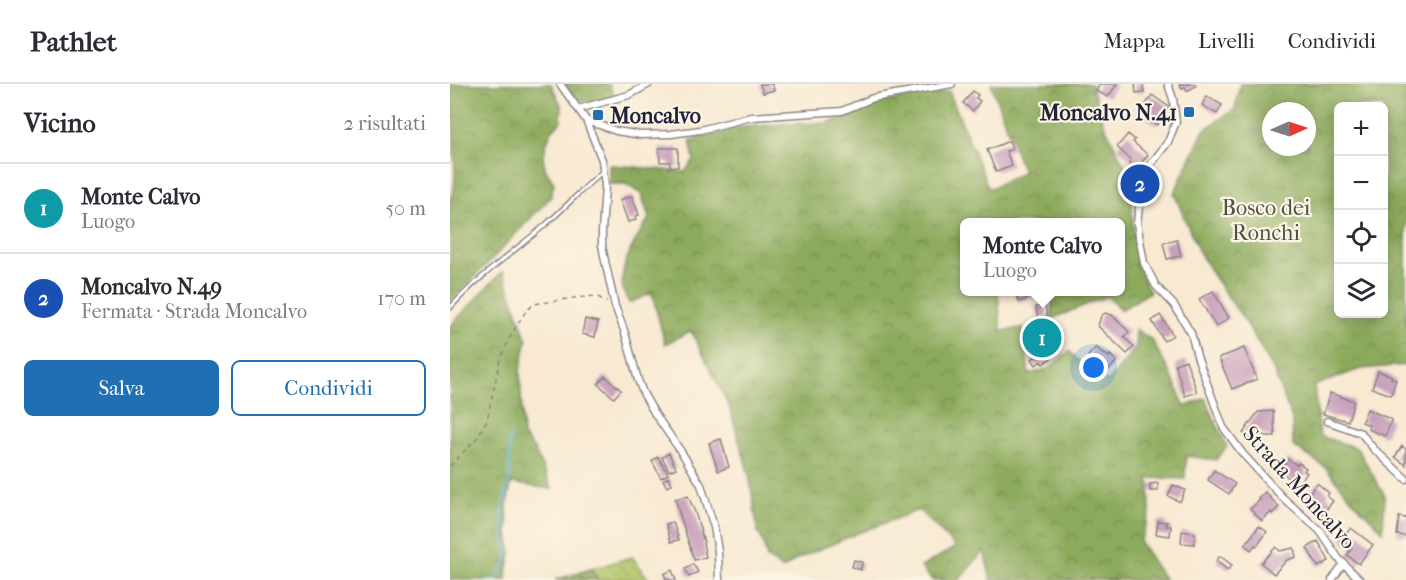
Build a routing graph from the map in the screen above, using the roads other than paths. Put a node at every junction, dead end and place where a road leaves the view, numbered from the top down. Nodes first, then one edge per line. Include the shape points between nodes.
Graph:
1 (560, 84) edge
2 (649, 84) edge
3 (952, 84) edge
4 (1168, 84) edge
5 (578, 109) junction
6 (586, 120) junction
7 (603, 171) junction
8 (450, 308) edge
9 (1327, 421) dead end
10 (1406, 479) edge
11 (1344, 563) junction
12 (720, 580) edge
13 (1332, 580) edge
14 (1360, 580) edge

1 - 5 street
2 - 5 street via 629,95
3 - 6 street via 873,98 842,111 752,117 671,134 616,131
4 - 11 street, Strada Moncalvo via 1176,122 1151,164 1141,193 1137,223 1144,263 1191,333 1223,427 1274,488 1320,531
5 - 6 street
6 - 7 street
7 - 8 lane
7 - 12 street via 602,245 615,306 643,393 704,491 714,527
9 - 10 street via 1361,433
11 - 13 street
11 - 14 street, Strada Moncalvo

